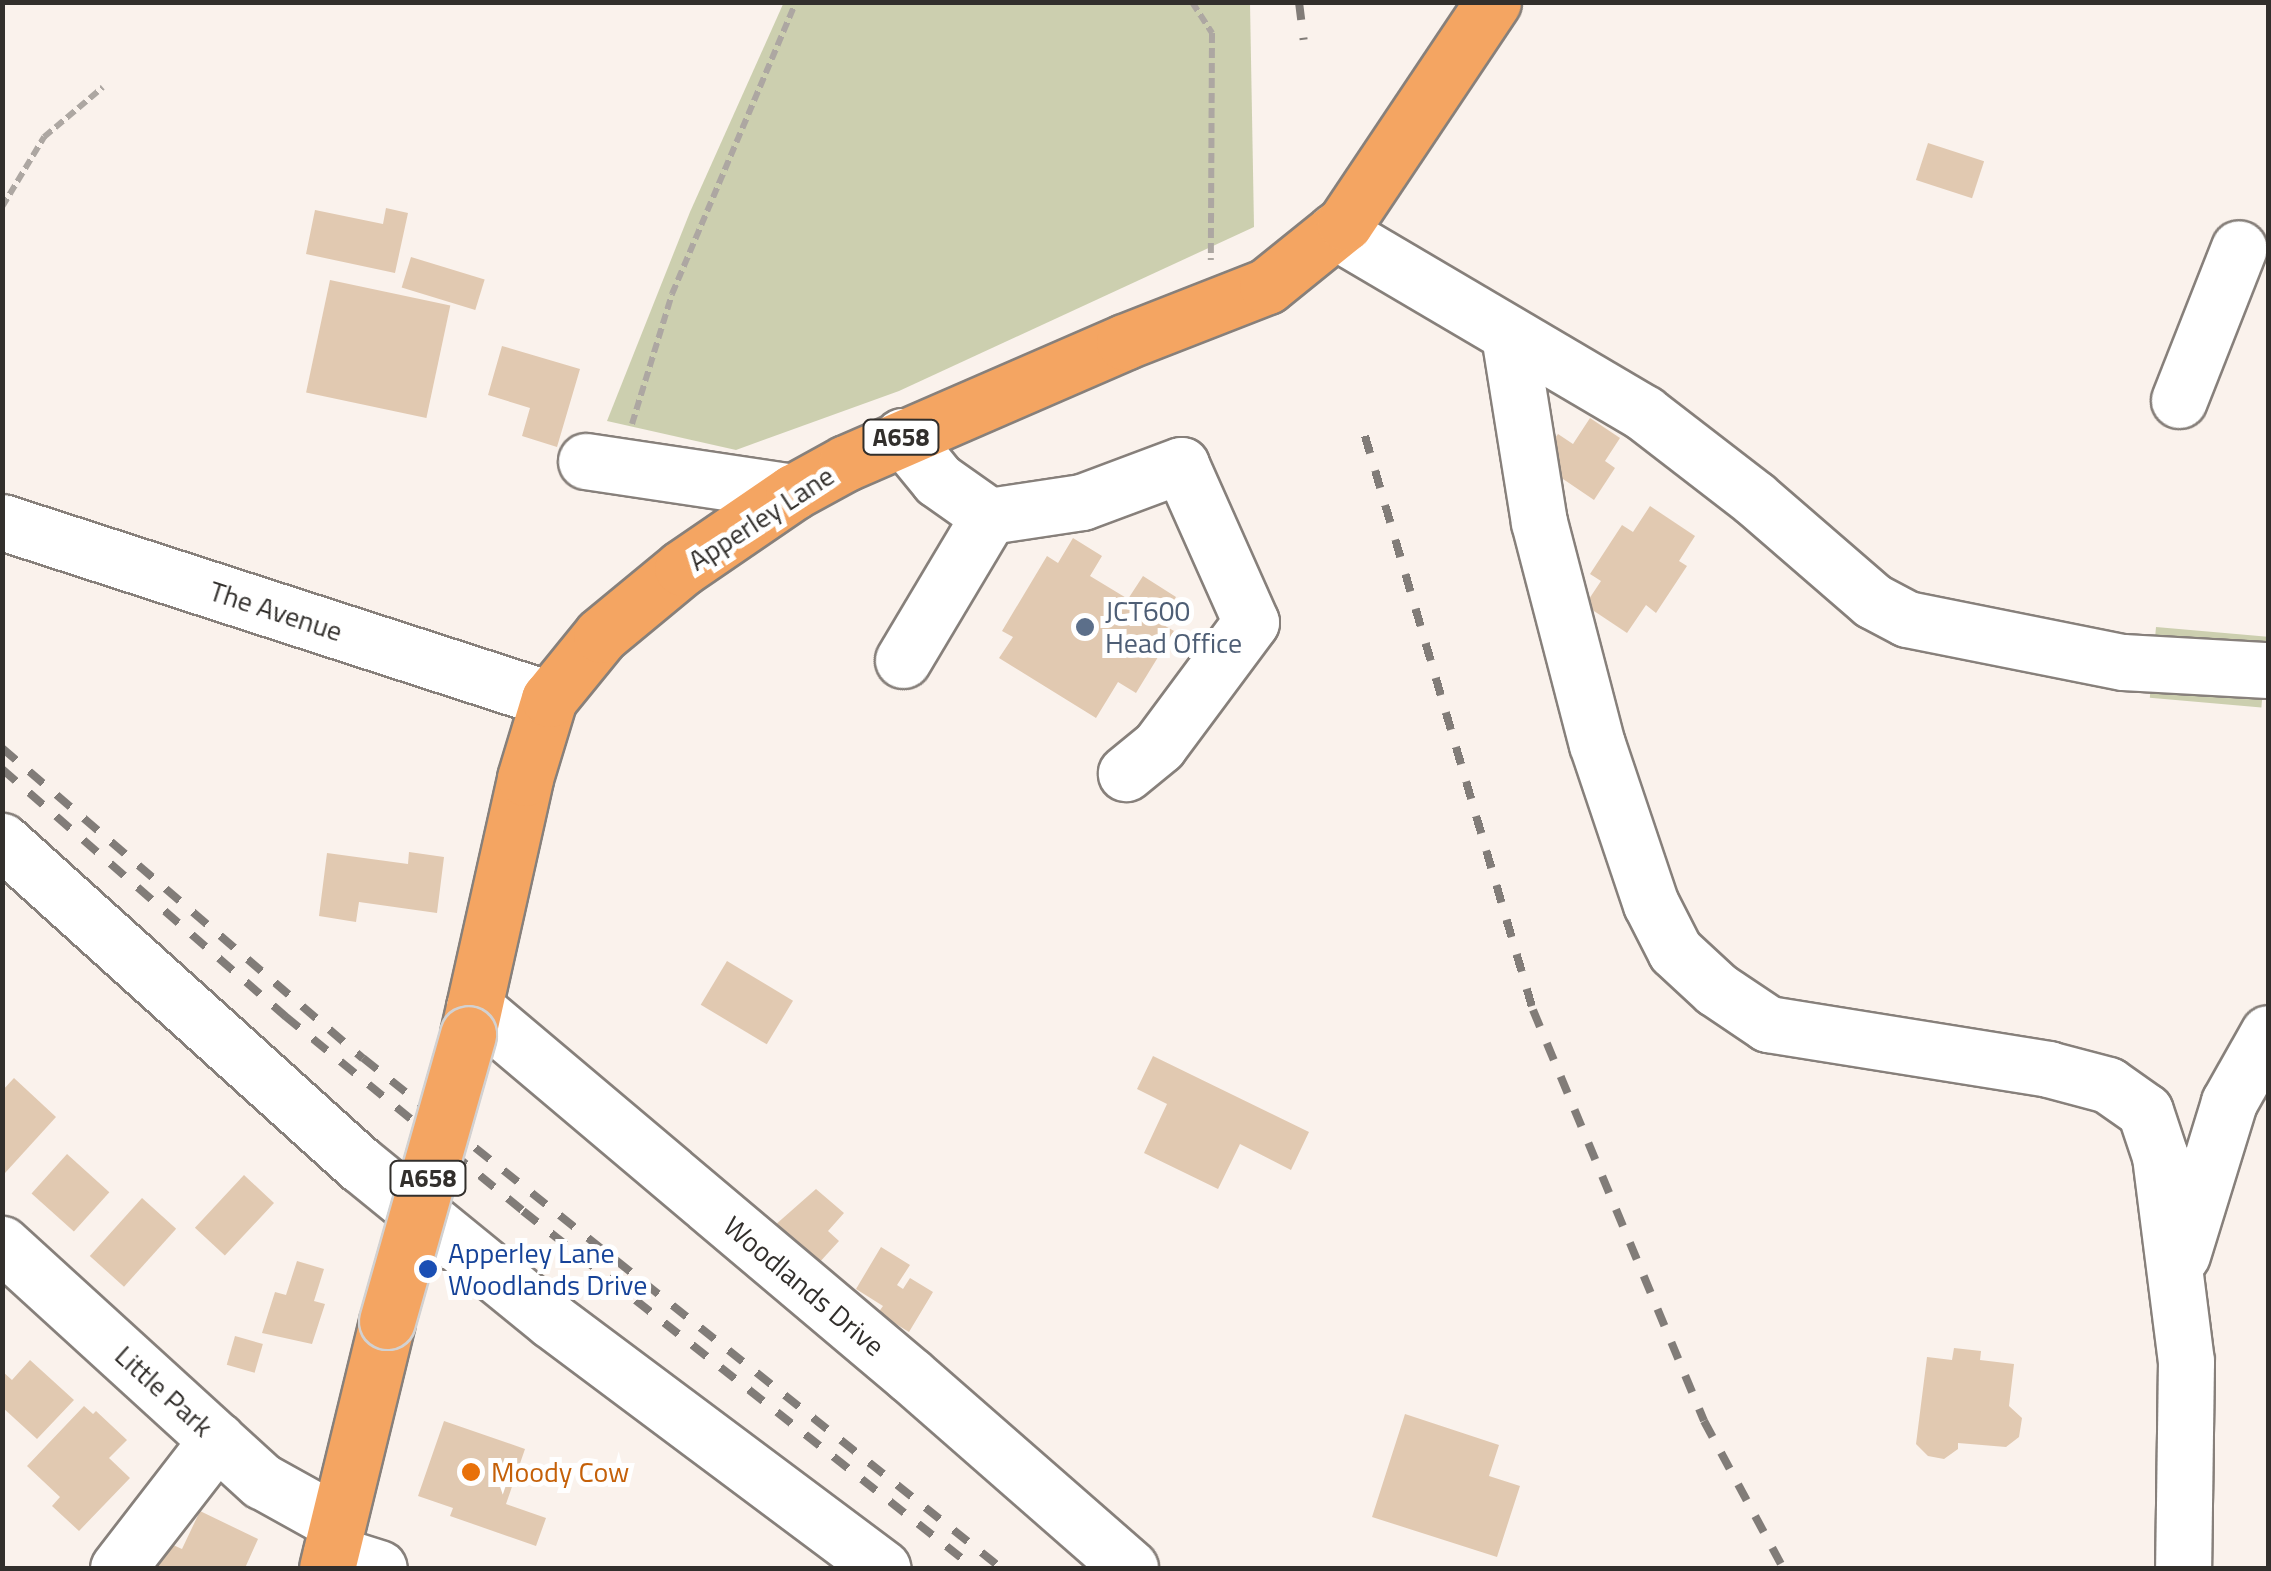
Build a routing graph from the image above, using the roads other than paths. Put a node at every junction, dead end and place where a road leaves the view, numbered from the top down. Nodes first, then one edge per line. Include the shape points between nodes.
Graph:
1 (1493, 2) edge
2 (1335, 232) junction
3 (2240, 248) dead end
4 (1509, 334) junction
5 (2178, 400) dead end
6 (902, 436) junction
7 (605, 462) road end
8 (793, 492) junction
9 (989, 516) junction
10 (2, 522) edge
11 (903, 660) dead end
12 (2268, 670) edge
13 (549, 700) junction
14 (1126, 773) dead end
15 (2, 841) edge
16 (471, 1021) junction
17 (2268, 1033) edge
18 (2, 1244) edge
19 (2176, 1278) junction
20 (217, 1440) junction
21 (343, 1553) edge
22 (118, 1568) edge
23 (882, 1568) edge
24 (1130, 1568) edge
25 (2183, 1568) edge

1 - 2 highway, Apperley Lane / A658
2 - 4 street
2 - 6 highway, Apperley Lane / A658 via 1267,286
3 - 5 street
4 - 12 street via 1644,414 1873,601 1907,619 2123,662
4 - 19 street via 1539,522 1597,744 1652,904 1675,950 1768,1024 2048,1069 2108,1085 2145,1111 2160,1156
6 - 8 highway, Apperley Lane / A658
6 - 9 street via 938,480
7 - 8 street
8 - 13 highway, Apperley Lane / A658 via 682,568 601,635
9 - 11 street
9 - 14 street via 1082,502 1182,465 1252,622 1158,746
10 - 13 street, The Avenue
13 - 16 highway, Apperley Lane / A658
15 - 23 street via 361,1165 551,1320
16 - 21 highway, Apperley Lane / A658, bridge via 387,1321
16 - 24 street, Woodlands Drive via 911,1376
17 - 19 street via 2229,1102
18 - 20 street, Little Park
19 - 25 street via 2186,1361
20 - 21 street, Little Park
20 - 22 street

